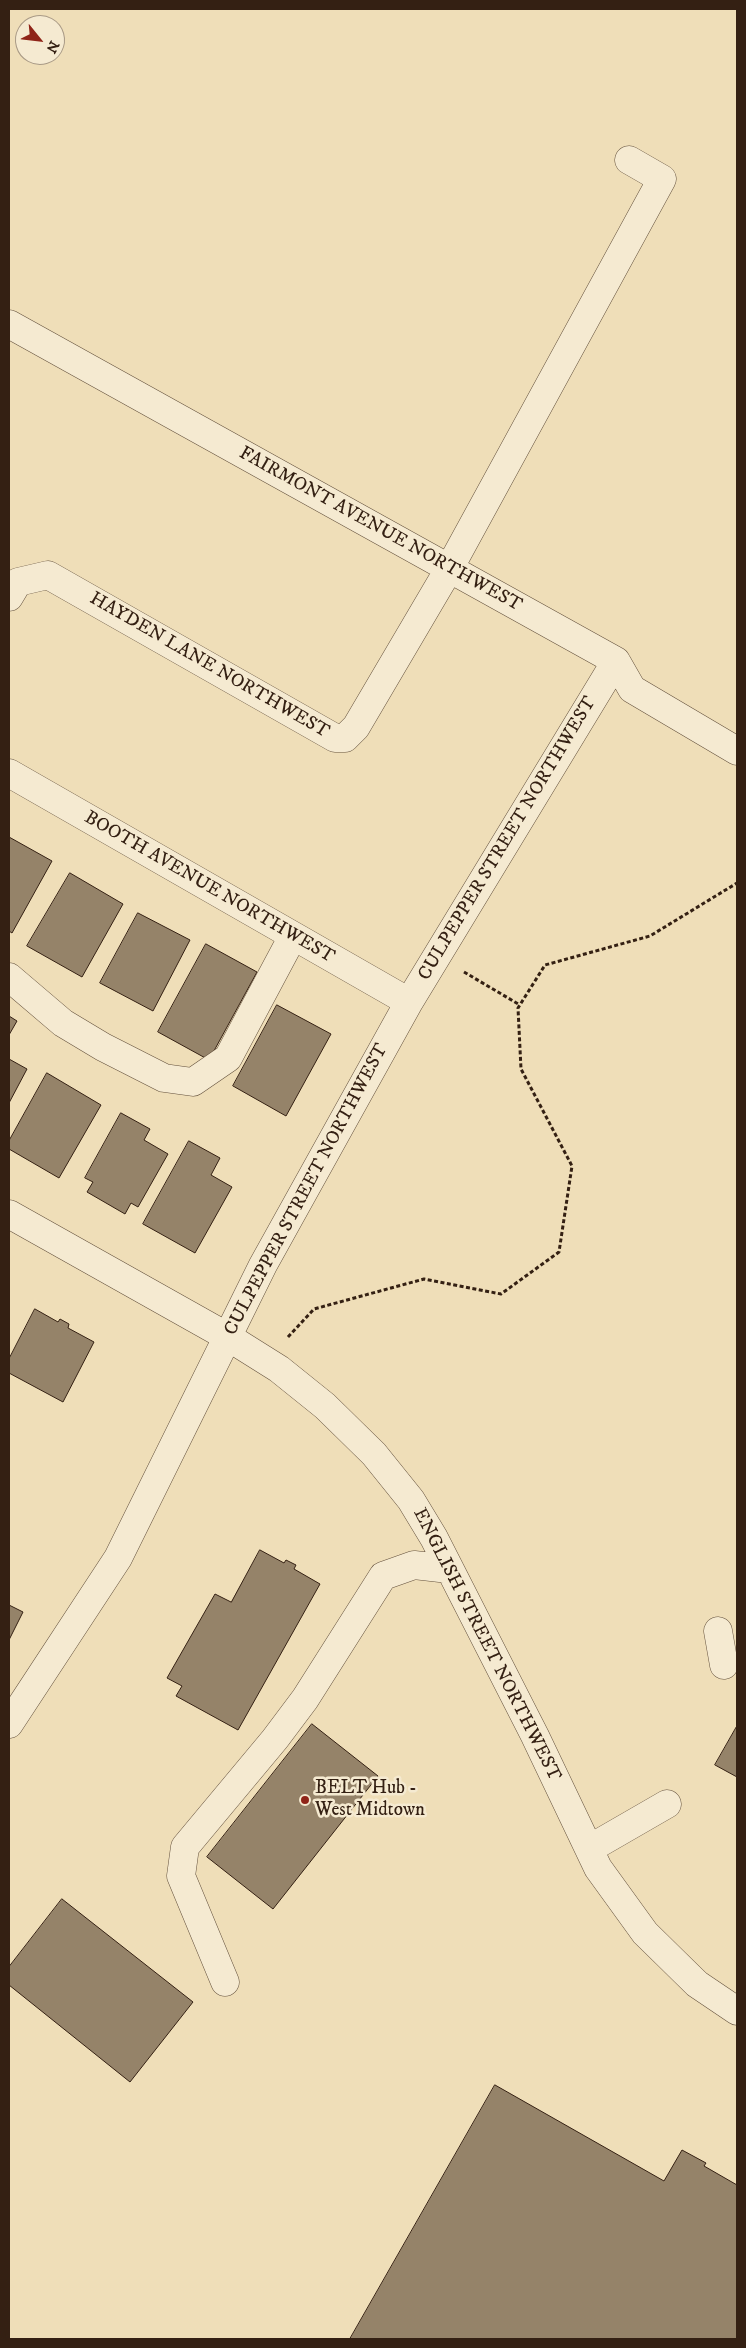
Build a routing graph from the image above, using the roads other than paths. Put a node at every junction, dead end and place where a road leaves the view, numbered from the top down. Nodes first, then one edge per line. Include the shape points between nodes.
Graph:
1 (629, 160) dead end
2 (9, 324) edge
3 (449, 569) junction
4 (9, 597) edge
5 (616, 662) junction
6 (737, 750) edge
7 (9, 773) edge
8 (293, 936) junction
9 (9, 978) edge
10 (409, 1002) junction
11 (9, 1214) edge
12 (228, 1337) junction
13 (449, 1569) junction
14 (718, 1631) dead end
15 (724, 1665) dead end
16 (9, 1724) edge
17 (667, 1805) dead end
18 (589, 1849) junction
19 (225, 1982) dead end
20 (737, 2011) edge

1 - 3 street via 662,179
2 - 3 street, FAIRMONT AVENUE NORTHWEST
3 - 4 street, HAYDEN LANE NORTHWEST via 356,727 345,738 335,738 48,575 18,582
3 - 5 street, FAIRMONT AVENUE NORTHWEST
5 - 6 street via 632,689
5 - 10 street, CULPEPPER STREET NORTHWEST
7 - 8 street, BOOTH AVENUE NORTHWEST
8 - 9 street via 228,1058 193,1082 164,1078 103,1047 63,1023
8 - 10 street, BOOTH AVENUE NORTHWEST
10 - 12 street, CULPEPPER STREET NORTHWEST via 263,1265
11 - 12 street, ENGLISH STREET NORTHWEST
12 - 13 street, ENGLISH STREET NORTHWEST via 325,1406 374,1454 411,1500
12 - 16 street, CULPEPPER STREET NORTHWEST via 118,1558
13 - 18 street, ENGLISH STREET NORTHWEST
13 - 19 street via 414,1565 383,1576 305,1699 185,1847 181,1876
14 - 15 street
17 - 18 street
18 - 20 street, ENGLISH STREET NORTHWEST via 598,1868 645,1933 698,1984

